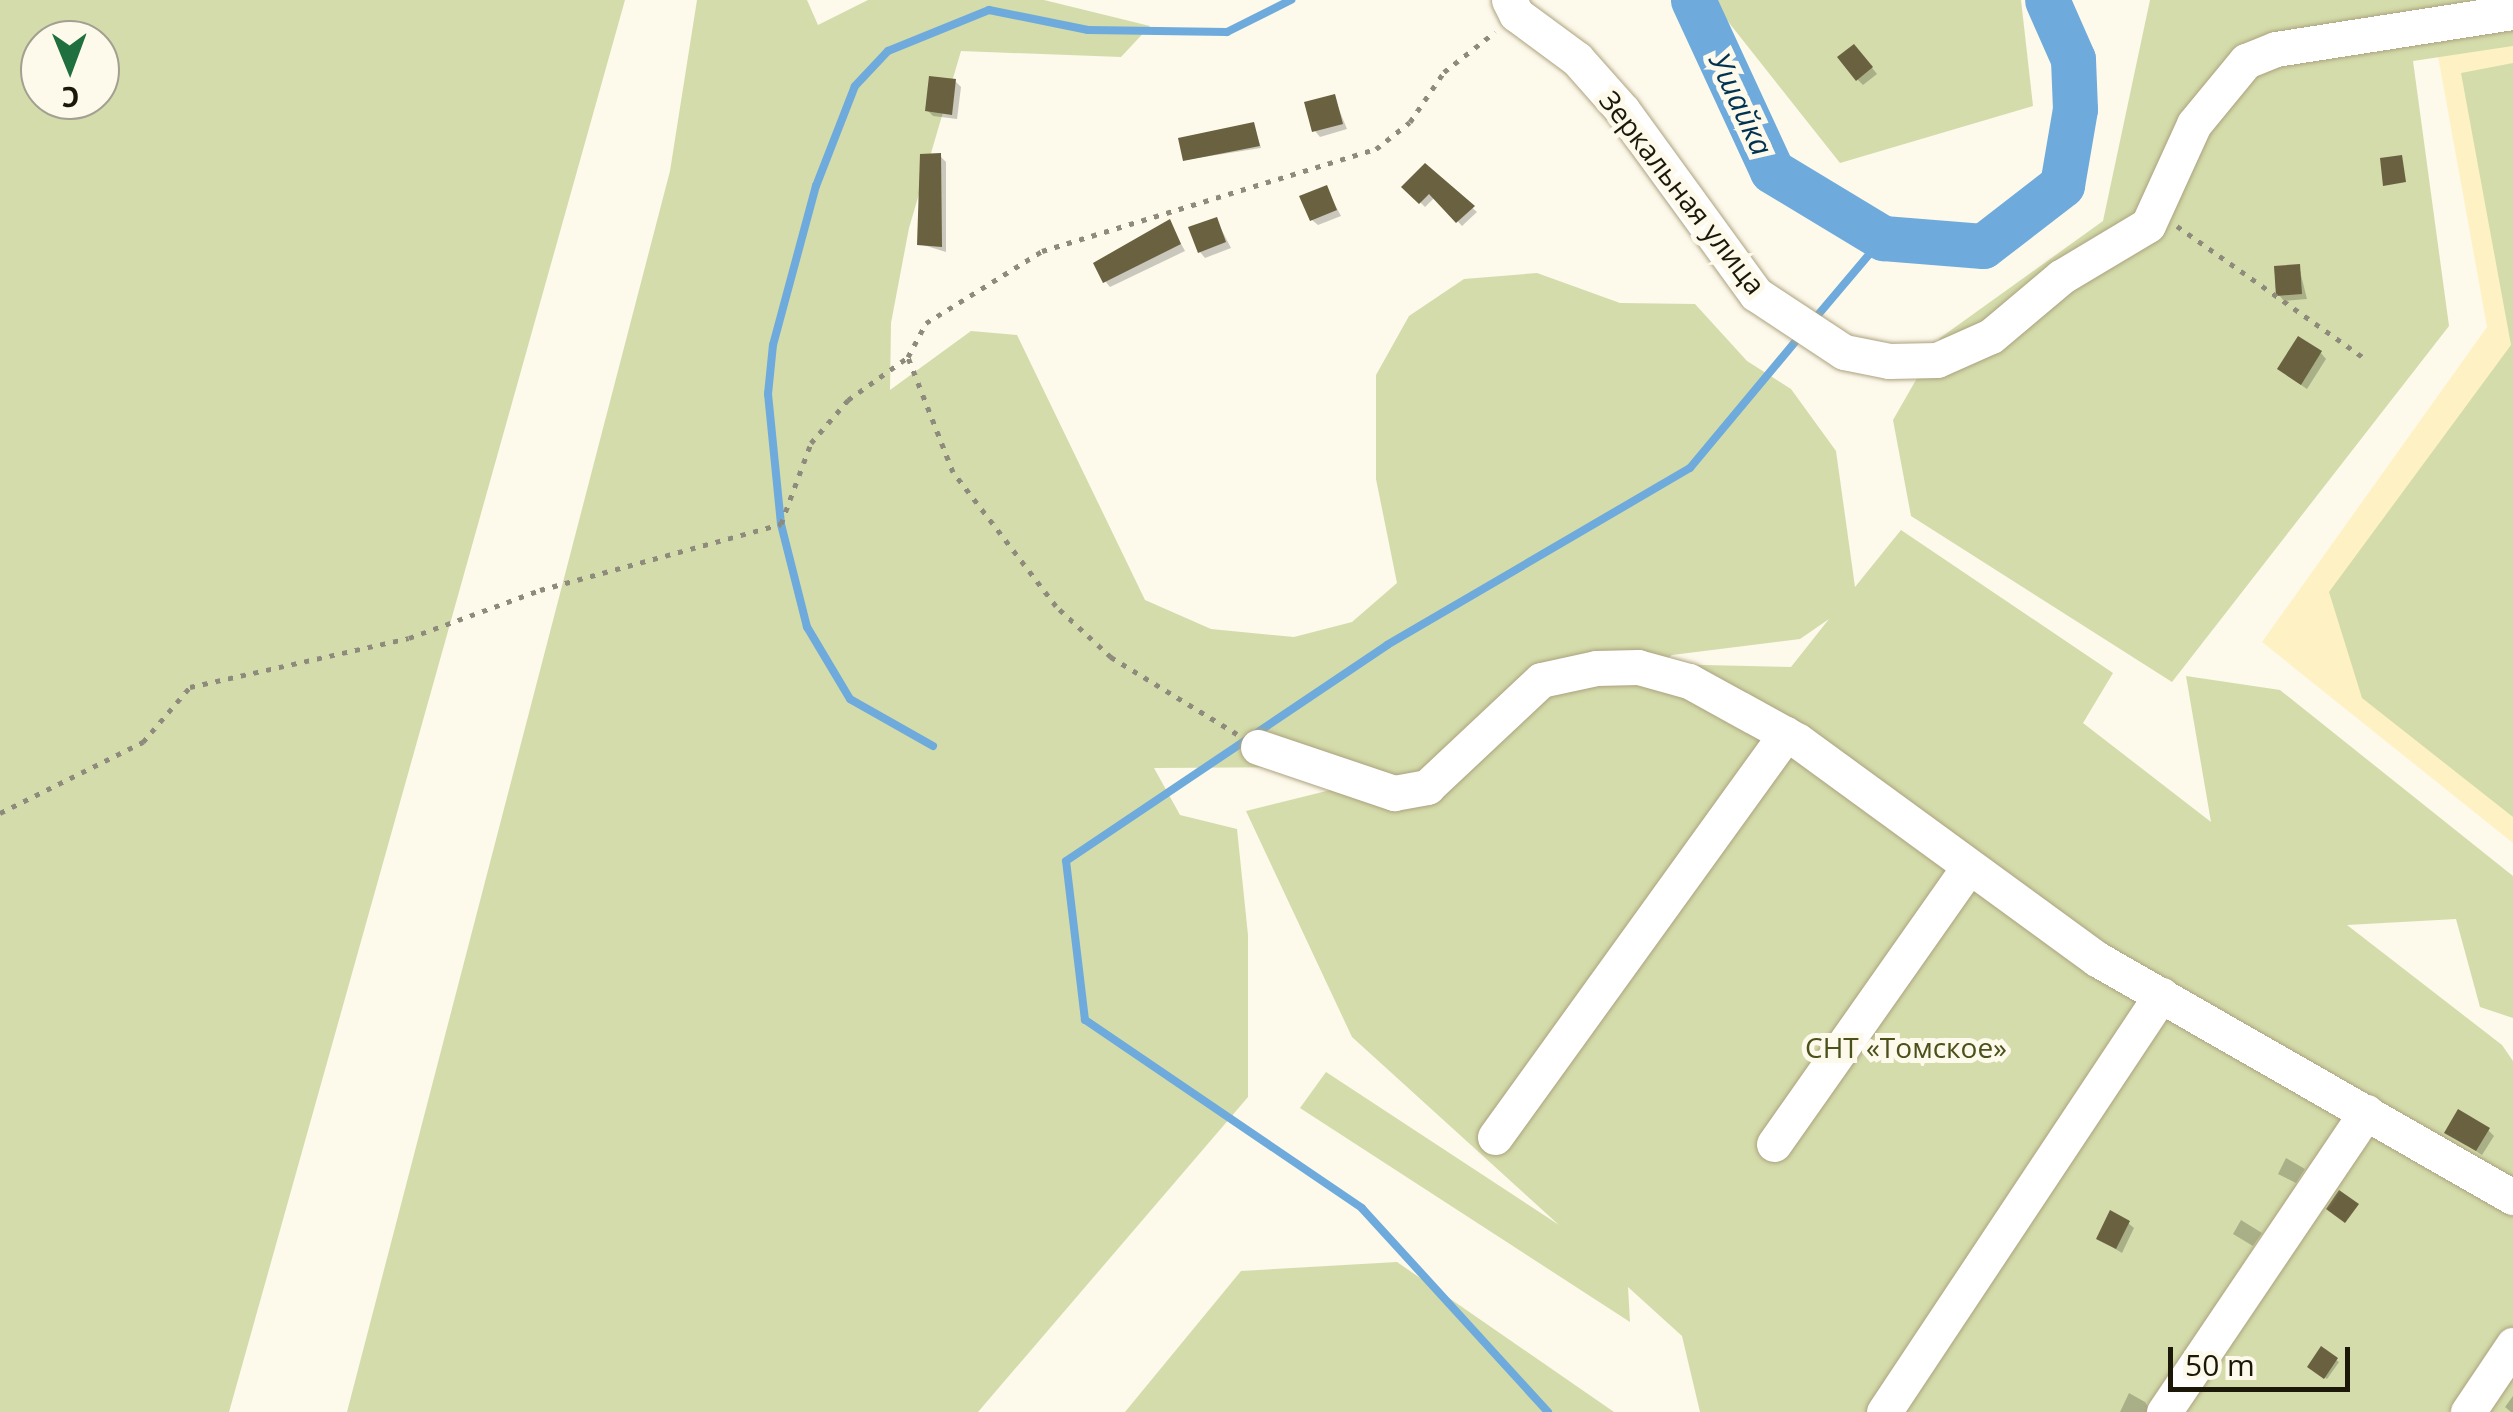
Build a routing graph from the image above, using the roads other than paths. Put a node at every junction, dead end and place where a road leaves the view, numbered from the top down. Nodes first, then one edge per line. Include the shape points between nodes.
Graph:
1 (1513, 7) edge
2 (2513, 12) edge
3 (1786, 734) junction
4 (1258, 747) road end
5 (1968, 868) junction
6 (2160, 995) junction
7 (2366, 1112) junction
8 (1495, 1137) dead end
9 (1774, 1144) dead end
10 (2513, 1196) edge
11 (2513, 1345) edge
12 (1884, 1412) edge
13 (2164, 1412) edge
14 (2468, 1412) edge

1 - 2 street, Зеркальная улица via 1577,59 1622,111 1756,294 1844,352 1937,360 1991,336 2062,277 2148,225 2194,124 2246,61 2276,49
3 - 4 street via 1689,682 1638,667 1596,668 1541,680 1427,787 1394,793
3 - 5 street
3 - 8 street
5 - 6 street
5 - 9 street
6 - 7 street
6 - 12 street
7 - 10 street
7 - 13 street
11 - 14 street

